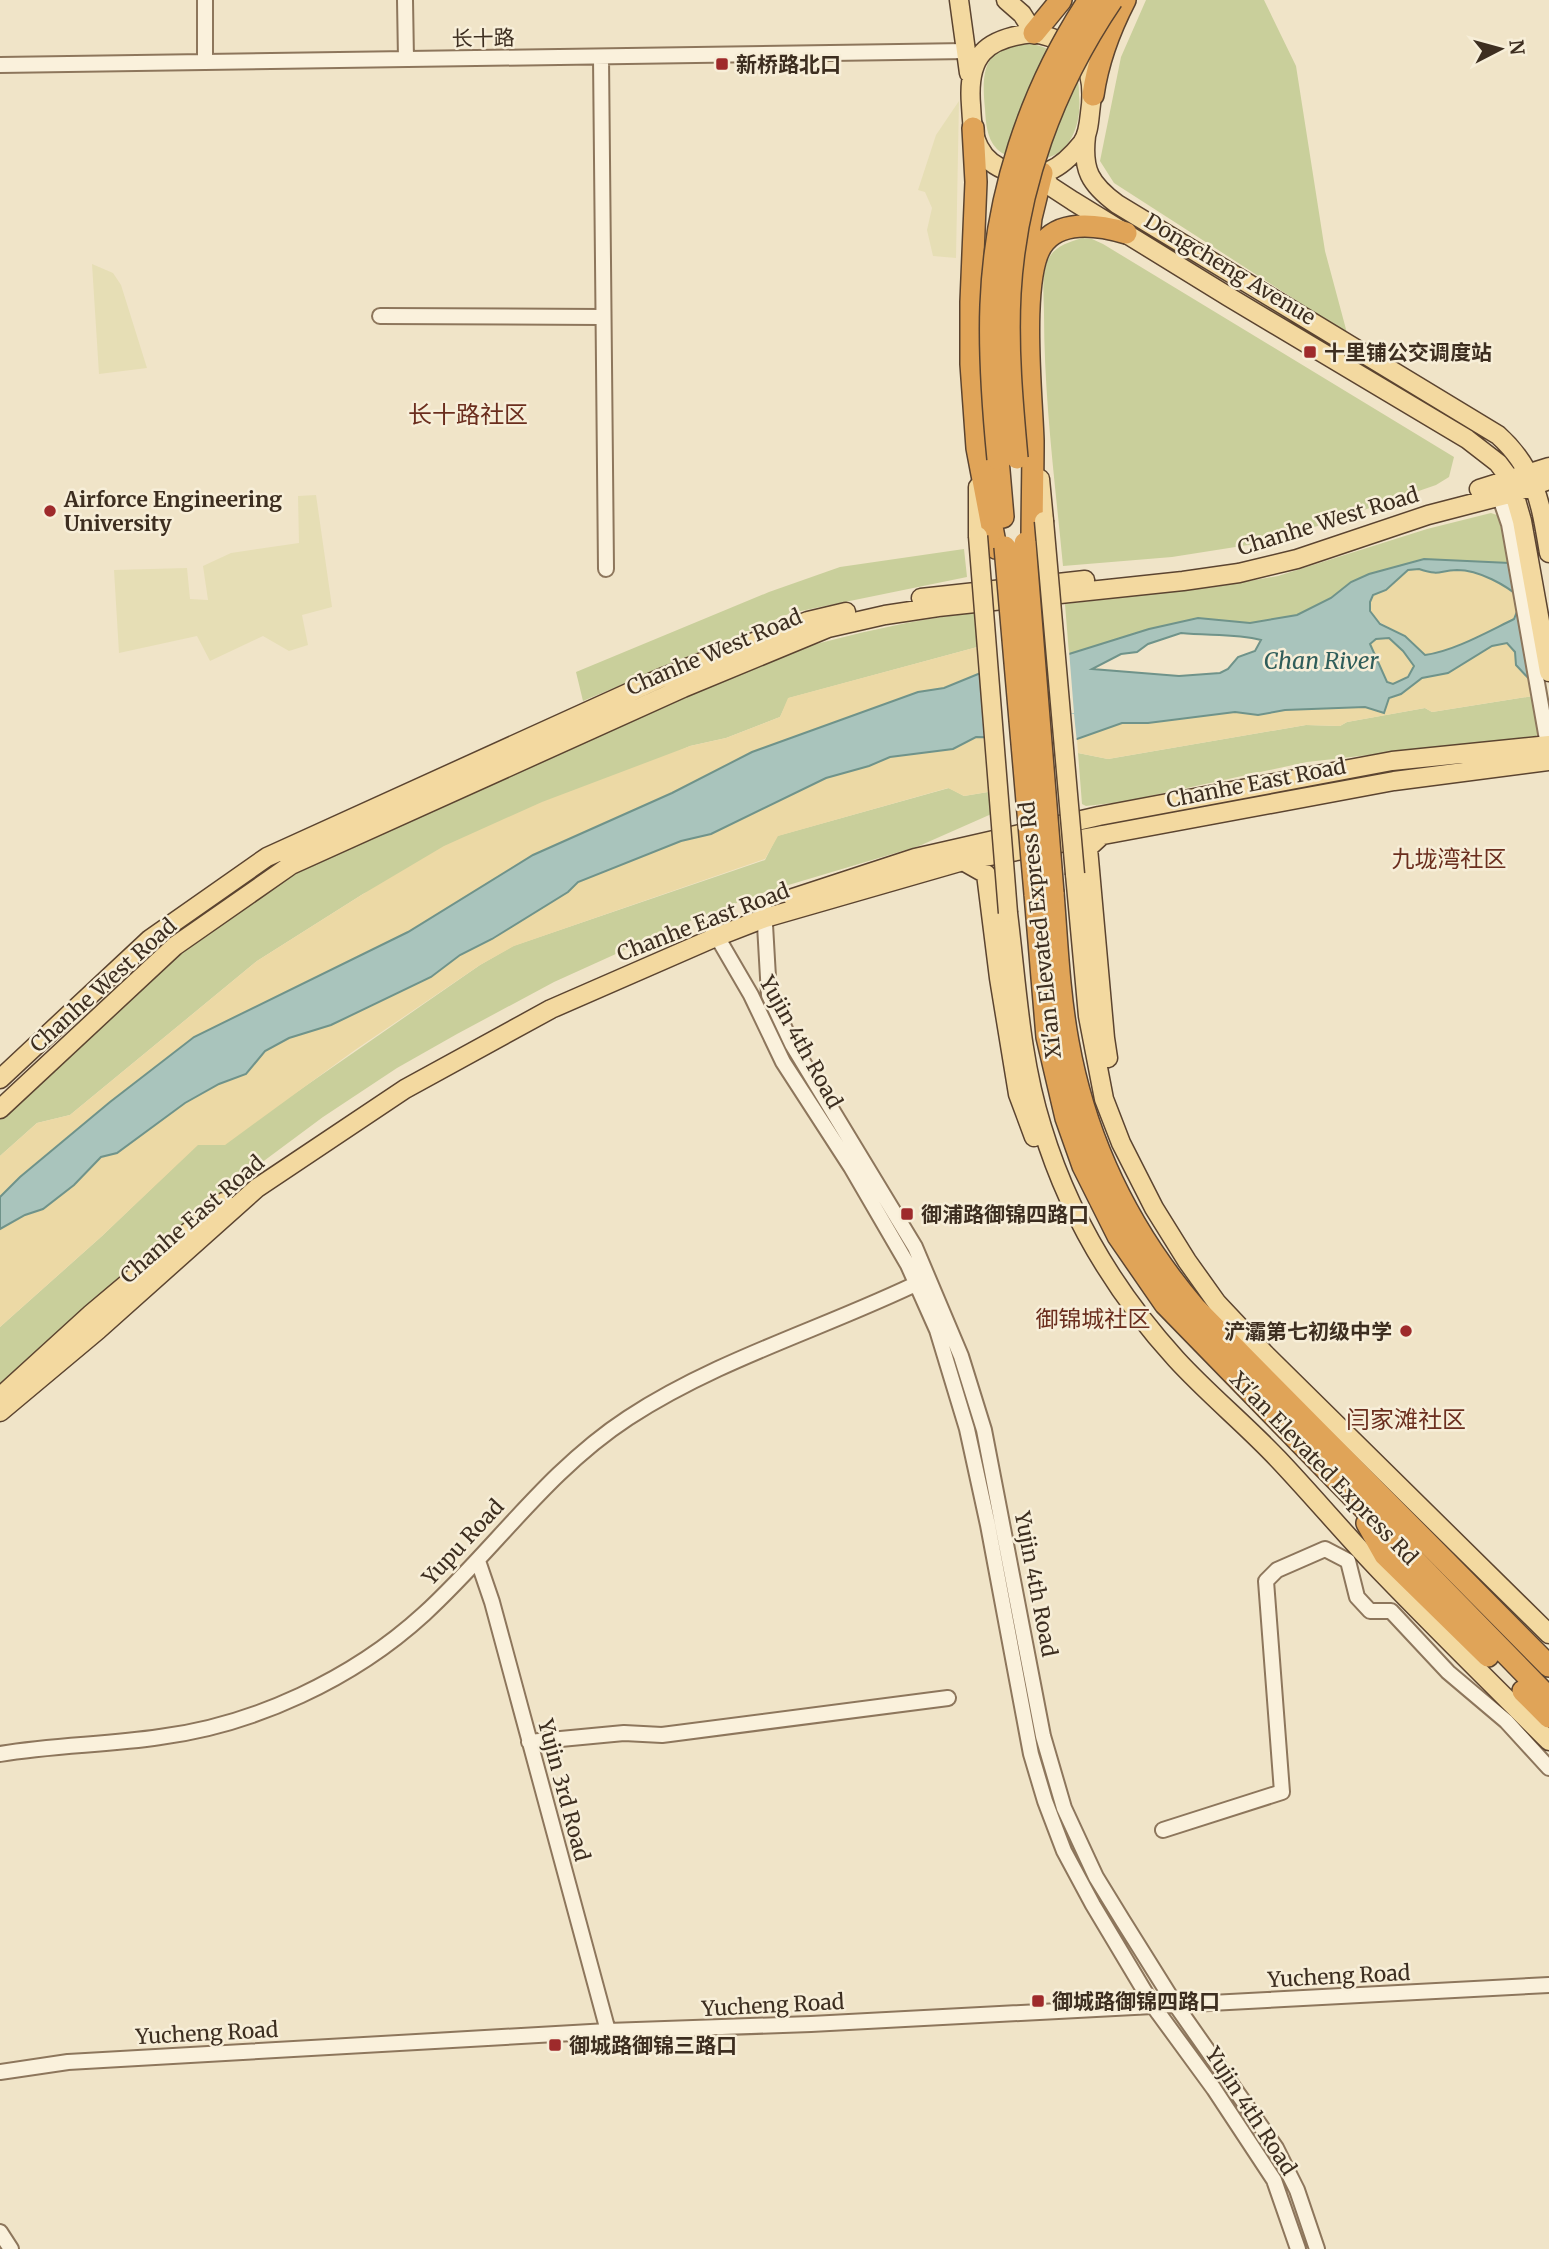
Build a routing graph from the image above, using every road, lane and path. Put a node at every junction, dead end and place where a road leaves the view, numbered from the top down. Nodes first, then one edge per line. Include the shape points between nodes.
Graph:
1 (205, 0) edge
2 (405, 0) edge
3 (960, 0) edge
4 (1006, 0) edge
5 (1061, 0) edge
6 (1089, 0) edge
7 (1112, 0) edge
8 (1125, 0) edge
9 (1034, 33) junction
10 (967, 51) junction
11 (601, 57) junction
12 (406, 59) junction
13 (205, 61) junction
14 (0, 65) edge
15 (970, 85) junction
16 (1093, 95) junction
17 (972, 128) junction
18 (1086, 136) junction
19 (1042, 173) junction
20 (1126, 233) junction
21 (380, 316) dead end
22 (603, 317) junction
23 (1028, 374) junction
24 (1033, 439) junction
25 (977, 448) junction
26 (1008, 459) junction
27 (1549, 467) edge
28 (1537, 480) edge
29 (1507, 489) junction
30 (1516, 523) junction
31 (1014, 545) junction
32 (1549, 553) edge
33 (606, 569) dead end
34 (1549, 672) edge
35 (1549, 756) edge
36 (1102, 835) junction
37 (963, 862) junction
38 (1044, 893) junction
39 (765, 913) junction
40 (714, 932) junction
41 (0, 1079) edge
42 (0, 1109) edge
43 (1068, 1192) junction
44 (1154, 1208) junction
45 (923, 1280) junction
46 (1302, 1389) junction
47 (0, 1397) edge
48 (0, 1412) edge
49 (1350, 1494) junction
50 (1377, 1494) junction
51 (1435, 1553) junction
52 (478, 1561) junction
53 (1549, 1634) edge
54 (1549, 1652) edge
55 (1549, 1666) edge
56 (948, 1698) dead end
57 (1549, 1698) edge
58 (1549, 1717) edge
59 (1549, 1741) edge
60 (529, 1742) junction
61 (0, 1754) edge
62 (1549, 1768) edge
63 (1163, 1830) dead end
64 (1549, 1985) edge
65 (1175, 2004) junction
66 (1154, 2007) junction
67 (608, 2031) junction
68 (0, 2072) edge
69 (0, 2232) edge
70 (11, 2249) edge
71 (1298, 2249) edge
72 (1317, 2249) edge

1 - 13 street
2 - 12 street
3 - 10 main road
4 - 9 main road
5 - 9 highway
6 - 26 highway, Xi'an Elevated Express Rd, bridge via 1035,101 1000,219 990,325
7 - 26 highway, Xi'an Elevated Express Rd, bridge via 1085,42 1047,122 1019,222 1009,321
8 - 16 highway via 1100,57
9 - 15 main road via 985,48 973,67
9 - 16 main road via 1058,40 1086,62
10 - 11 street, 长十路
10 - 15 main road
11 - 12 street, 长十路
11 - 22 street
12 - 13 street, 长十路
13 - 14 street, 长十路
15 - 17 main road
16 - 18 main road
17 - 19 main road via 979,147 994,164 1007,171
17 - 25 highway via 976,182 971,333
18 - 19 main road via 1060,164
18 - 28 main road, Dongcheng Avenue via 1087,170 1116,204 1498,435
19 - 20 main road, Dongcheng Avenue via 1050,186
19 - 23 highway via 1031,218 1023,294
20 - 23 highway via 1102,226 1079,227 1044,242 1033,272
20 - 29 main road, Dongcheng Avenue via 1467,439 1498,463
21 - 22 street
22 - 33 street
23 - 24 highway
24 - 31 highway
24 - 44 main road, bridge via 1045,521 1088,1016 1104,1099
25 - 31 highway
25 - 43 main road, bridge via 978,536 1016,1000 1042,1128
26 - 31 highway, Xi'an Elevated Express Rd
27 - 28 main road, Chanhe West Road
28 - 29 main road, Chanhe West Road
28 - 32 main road, Dongcheng Avenue
29 - 30 main road, Dongcheng Avenue
29 - 41 main road, Chanhe West Road via 1392,515 1248,559 880,604 820,618 673,674 267,856 150,939
29 - 42 main road, Chanhe West Road via 1239,573 938,607 828,628 291,865 175,946
30 - 34 main road, Dongcheng Avenue
30 - 35 street
31 - 38 highway, Xi'an Elevated Express Rd, bridge via 1013,624
31 - 38 highway, Xi'an Elevated Express Rd, bridge via 1033,635
35 - 36 main road, Chanhe East Road
35 - 39 main road, Chanhe East Road via 1392,761 1099,816 915,858
36 - 37 main road, Chanhe East Road
36 - 44 main road via 1088,848 1105,1038 1120,1118
37 - 39 main road, Chanhe East Road
37 - 43 main road via 986,874 1018,1094 1045,1166
38 - 49 highway, Xi'an Elevated Express Rd via 1047,1037 1083,1166 1118,1236 1165,1304
38 - 50 highway, Xi'an Elevated Express Rd via 1077,1084 1127,1212 1165,1272 1196,1309
39 - 40 main road, Chanhe East Road
39 - 45 street, Yujin 4th Road via 768,983 774,1009 892,1206
40 - 45 street, Yujin 4th Road via 783,1062
40 - 47 main road, Chanhe East Road via 549,998 403,1079 252,1179
40 - 48 main road, Chanhe East Road via 551,1009 405,1089 257,1188
43 - 59 main road via 1099,1259 1177,1361 1276,1457 1386,1577
44 - 46 main road via 1217,1303
45 - 52 street, Yupu Road via 727,1364 629,1417 549,1482
45 - 65 street, Yujin 4th Road via 961,1356 984,1430 1043,1736 1064,1808 1096,1877
45 - 66 street, Yujin 4th Road via 967,1429 1031,1754 1045,1801 1064,1851
46 - 50 main road
46 - 53 main road
49 - 57 highway, Xi'an Elevated Express Rd
49 - 58 highway via 1385,1555
50 - 51 highway, Xi'an Elevated Express Rd
51 - 54 highway via 1464,1567
51 - 55 highway, Xi'an Elevated Express Rd
52 - 60 street, Yujin 3rd Road
52 - 61 street, Yupu Road via 422,1616 385,1644 265,1710 173,1735
56 - 60 street via 662,1735 624,1733
60 - 67 street, Yujin 3rd Road
62 - 63 street via 1391,1611 1370,1611 1357,1597 1348,1561 1325,1549 1277,1570 1266,1581 1282,1792
64 - 65 street, Yucheng Road
65 - 66 street, Yucheng Road
65 - 72 street, Yujin 4th Road via 1276,2148 1297,2190
66 - 67 street, Yucheng Road
66 - 71 street, Yujin 4th Road via 1274,2180
67 - 68 street, Yucheng Road via 68,2062
69 - 70 street

